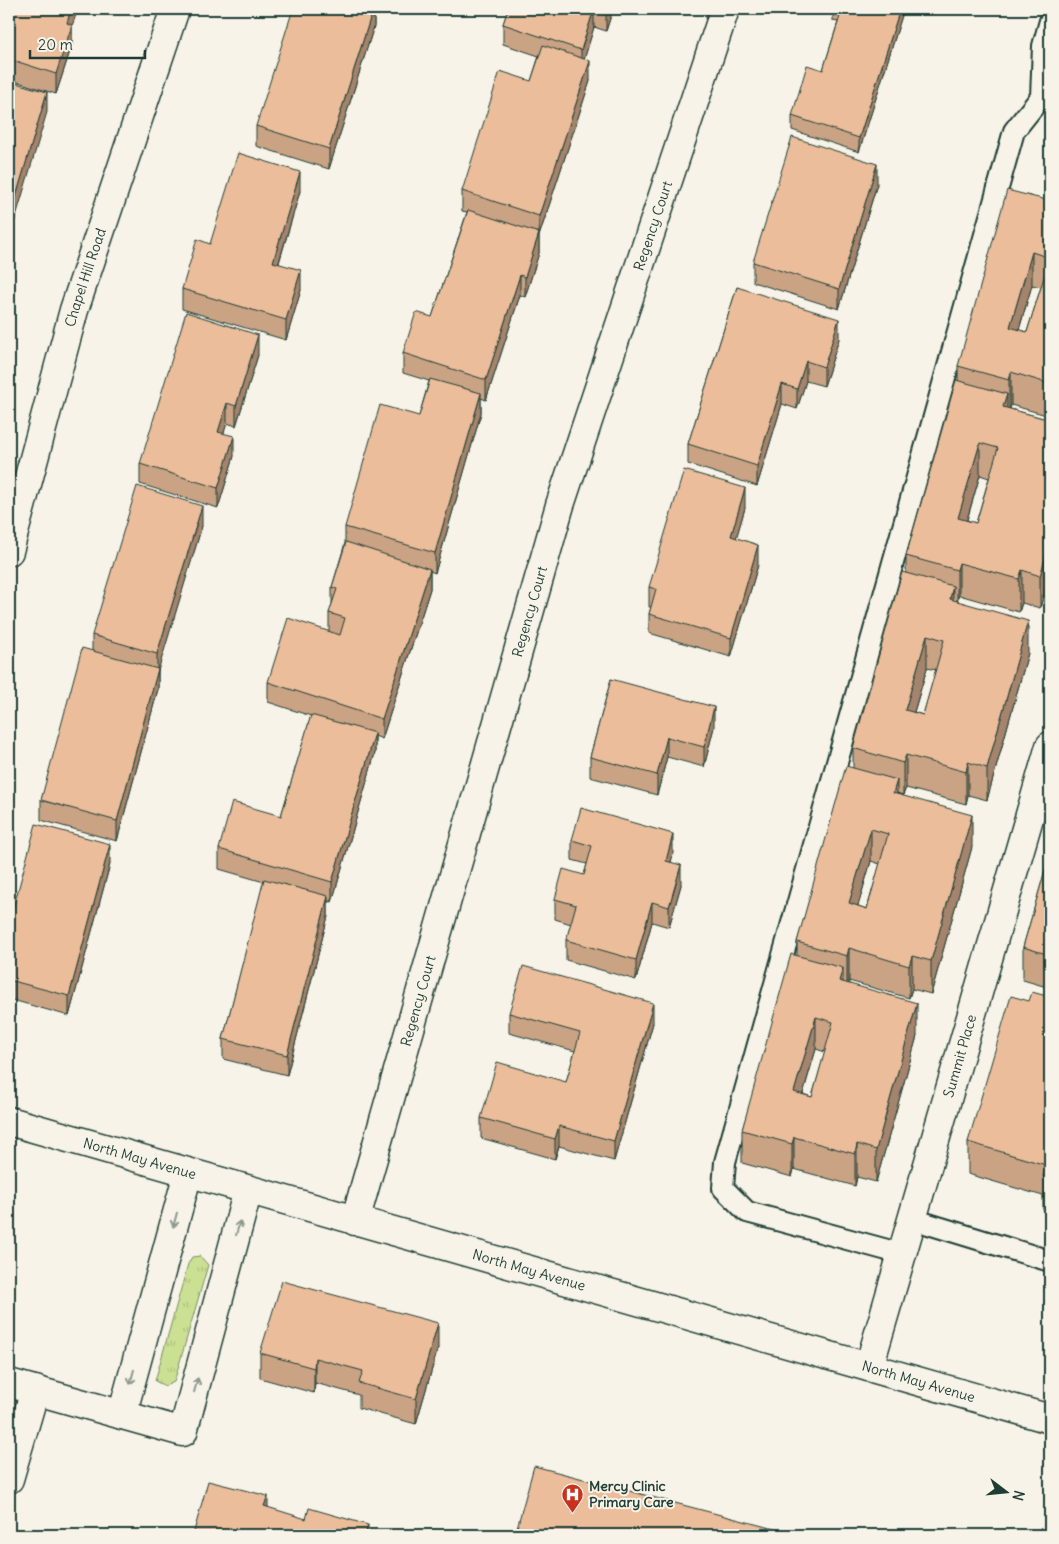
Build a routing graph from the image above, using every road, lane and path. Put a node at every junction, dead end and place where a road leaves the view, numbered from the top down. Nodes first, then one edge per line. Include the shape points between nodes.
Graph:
1 (175, 9) edge
2 (725, 9) edge
3 (1050, 21) edge
4 (1046, 98) edge
5 (9, 551) edge
6 (1050, 746) edge
7 (9, 1121) edge
8 (188, 1173) junction
9 (248, 1190) junction
10 (912, 1219) junction
11 (355, 1221) junction
12 (902, 1254) junction
13 (1050, 1261) edge
14 (869, 1367) junction
15 (9, 1383) edge
16 (35, 1390) junction
17 (122, 1415) junction
18 (1050, 1419) edge
19 (9, 1479) edge

1 - 5 street, Chapel Hill Road via 74,310
2 - 11 street, Regency Court via 560,505
3 - 4 lane via 1043,46
4 - 12 lane via 1014,131 725,1162 723,1188 748,1212
6 - 10 street, Summit Place
7 - 8 street, North May Avenue
8 - 9 street, North May Avenue
8 -> 17 street
9 - 11 street, North May Avenue
17 -> 9 street via 183,1432
10 - 12 street, Summit Place
10 - 13 lane
11 - 14 street, North May Avenue
12 - 14 street, Summit Place
14 - 18 street, North May Avenue
15 - 16 street
16 - 17 street
16 - 19 street

